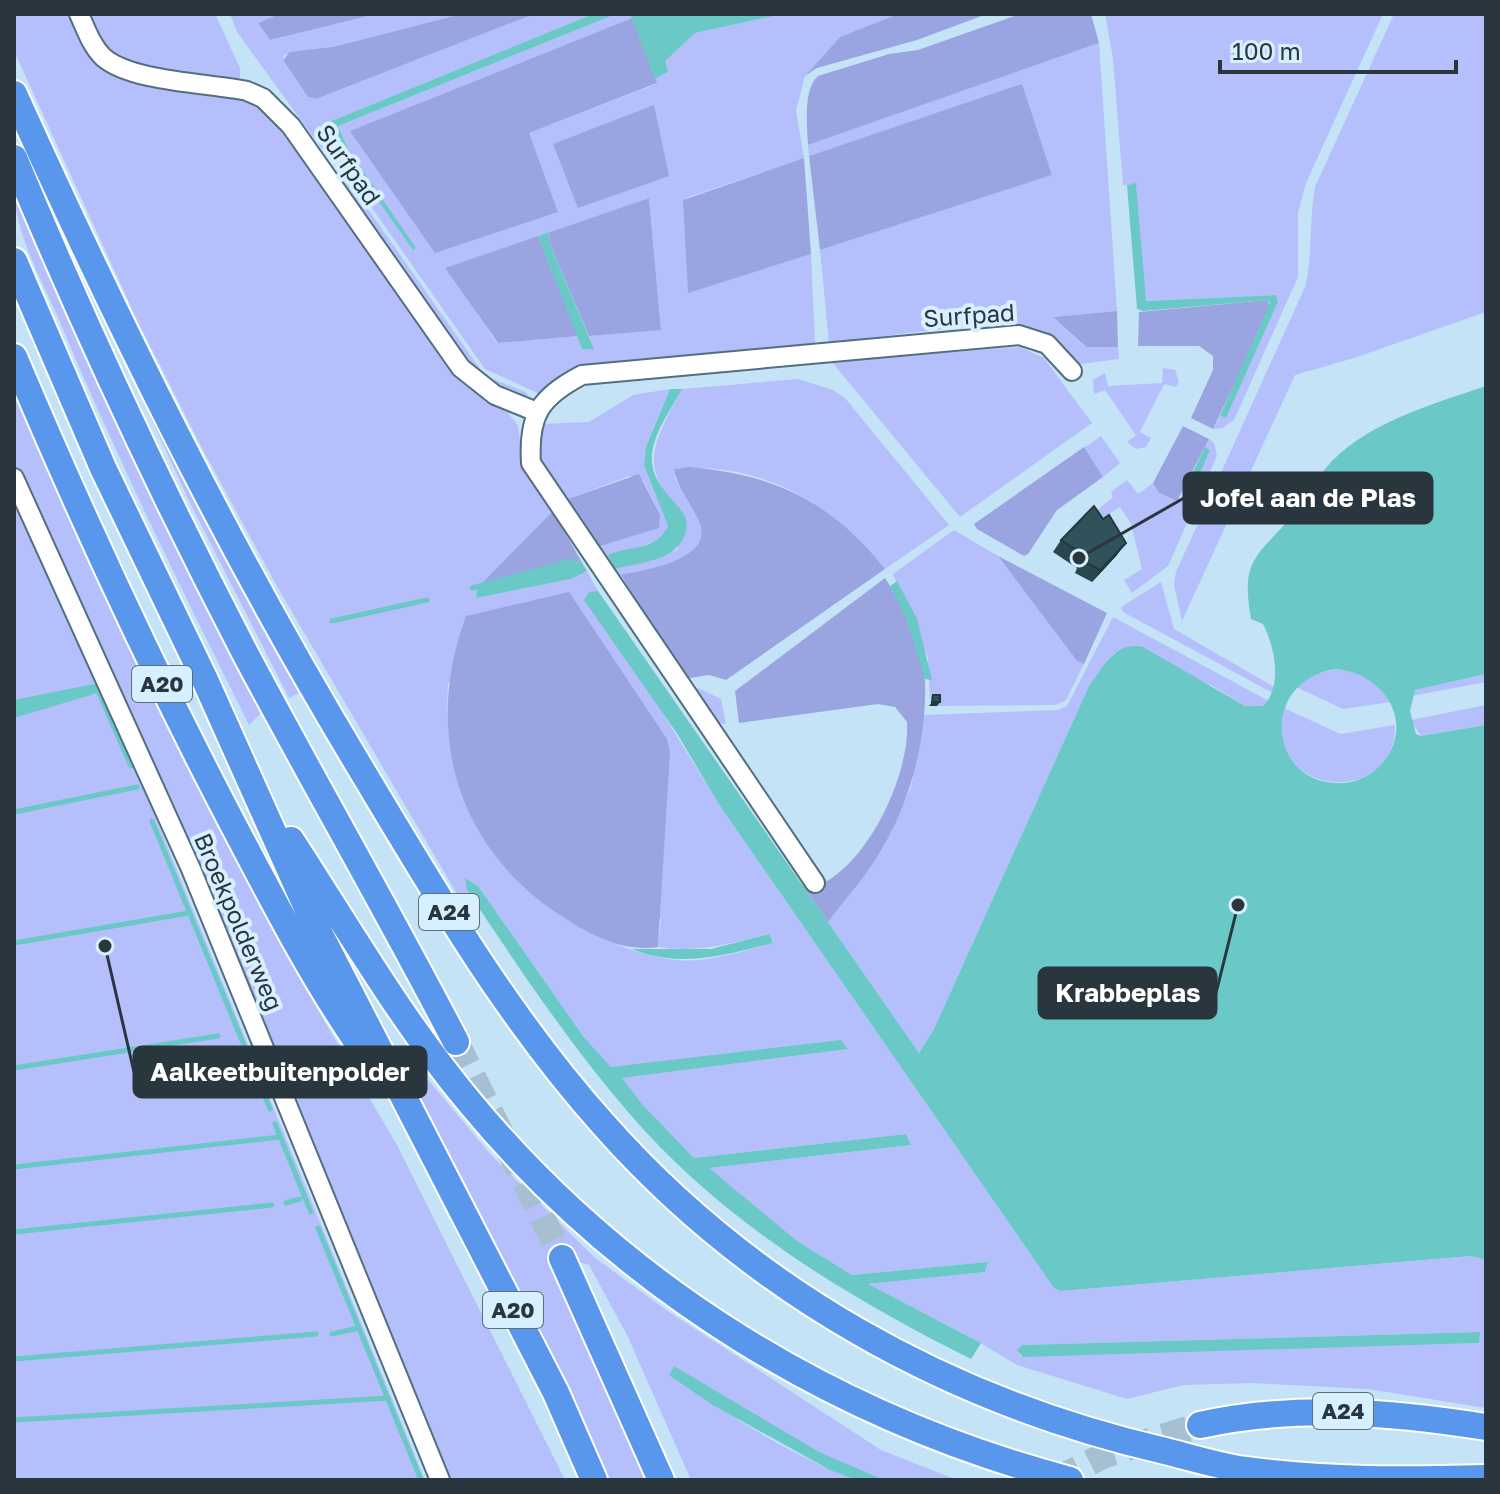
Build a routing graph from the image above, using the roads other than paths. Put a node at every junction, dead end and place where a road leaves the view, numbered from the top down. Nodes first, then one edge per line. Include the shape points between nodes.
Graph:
1 (79, 14) edge
2 (14, 94) edge
3 (14, 158) edge
4 (14, 261) edge
5 (14, 357) edge
6 (1072, 371) dead end
7 (537, 412) junction
8 (14, 478) edge
9 (244, 766) junction
10 (815, 883) dead end
11 (456, 1042) tunnel mouth
12 (427, 1143) junction
13 (562, 1258) tunnel mouth
14 (1200, 1425) tunnel mouth
15 (1486, 1427) edge
16 (1486, 1478) edge
17 (440, 1480) edge
18 (594, 1480) edge
19 (661, 1480) edge
20 (1070, 1480) edge

1 - 7 street, Surfpad via 96,49 111,63 263,98 291,126 461,368 495,395
2 - 16 highway, A24 via 216,517 371,787 533,1036 604,1125 680,1202 768,1273 845,1325 934,1373 1040,1416 1242,1469 1350,1480
3 - 11 highway via 179,520
4 - 9 highway, A20 via 103,468
5 - 12 highway, A20 via 127,614 210,781 329,1001
6 - 7 street, Surfpad via 1047,344 1019,335 582,375 561,386
7 - 10 street via 529,438 531,463
8 - 17 street, Broekpolderweg via 191,869
9 - 12 highway, A20 via 312,919
9 - 20 highway via 427,1048 514,1153 592,1228 731,1334 792,1370 909,1428
12 - 18 highway, A20 via 556,1393
13 - 19 highway, A20
14 - 15 highway, A24 via 1326,1410

